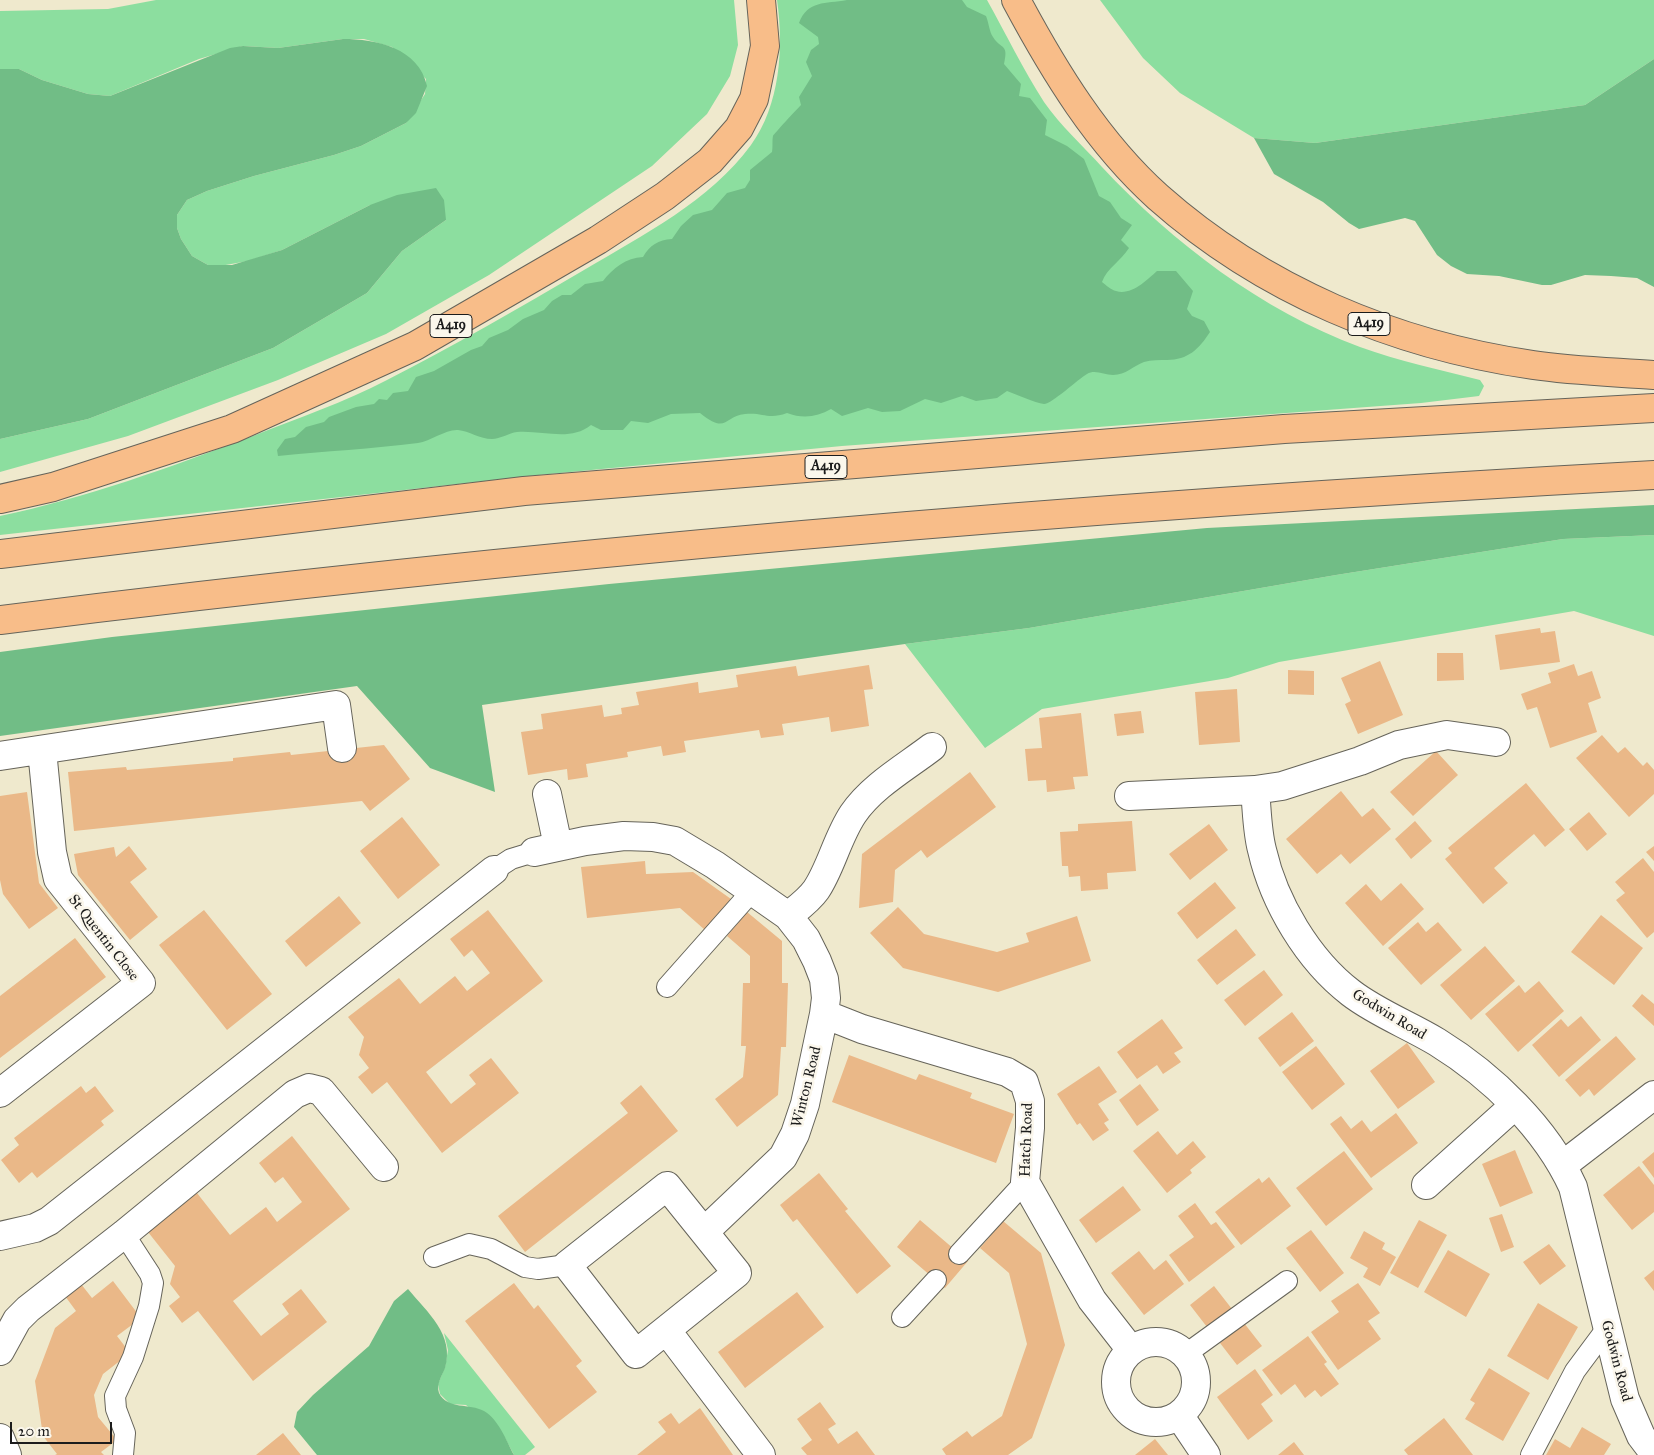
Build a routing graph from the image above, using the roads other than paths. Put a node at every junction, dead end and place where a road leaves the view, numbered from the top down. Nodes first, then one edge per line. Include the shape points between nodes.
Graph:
1 (761, 0) edge
2 (1016, 0) edge
3 (1654, 375) edge
4 (1654, 408) edge
5 (1654, 475) edge
6 (0, 499) edge
7 (0, 554) edge
8 (0, 620) edge
9 (1496, 742) dead end
10 (932, 747) dead end
11 (342, 748) dead end
12 (42, 750) junction
13 (0, 756) edge
14 (1255, 790) junction
15 (547, 794) dead end
16 (1129, 796) dead end
17 (546, 849) junction
18 (494, 870) joint
19 (753, 890) junction
20 (788, 916) junction
21 (667, 987) dead end
22 (824, 1014) junction
23 (0, 1093) edge
24 (1654, 1095) edge
25 (1515, 1106) junction
26 (1563, 1165) junction
27 (384, 1167) dead end
28 (1025, 1182) junction
29 (1426, 1185) dead end
30 (704, 1232) junction
31 (124, 1234) junction
32 (0, 1236) edge
33 (959, 1254) dead end
34 (434, 1257) dead end
35 (567, 1265) junction
36 (936, 1280) dead end
37 (1287, 1281) dead end
38 (902, 1317) dead end
39 (1607, 1328) junction
40 (667, 1331) junction
41 (1131, 1350) junction
42 (0, 1351) edge
43 (1186, 1354) junction
44 (1179, 1415) junction
45 (0, 1438) edge
46 (1654, 1453) edge
47 (7, 1455) edge
48 (123, 1455) edge
49 (761, 1455) edge
50 (1206, 1455) edge
51 (1531, 1455) edge

1 - 6 highway, A419 via 765,46 754,99 739,128 710,161 665,196 598,240 415,346 232,429 53,487
2 - 3 highway, A419 via 1048,60 1077,103 1128,166 1201,231 1292,290 1388,331 1457,351 1533,365
4 - 7 highway, A419 via 1284,429 534,490
5 - 8 highway via 926,524 439,570
9 - 14 street via 1447,735 1399,745 1360,762 1282,786
10 - 20 street via 879,787 854,812 836,843 816,890
11 - 12 street via 336,705
12 - 13 street
12 - 23 street, St Quentin Close via 52,852 58,879 141,983
14 - 16 street
14 - 25 street, Godwin Road via 1262,850 1274,886 1301,938 1350,992 1438,1043 1468,1064
15 - 17 street
17 - 18 lane via 511,859
17 - 19 street, Winton Road via 624,836 675,841
18 - 32 street via 49,1221 35,1228
19 - 20 street, Winton Road
19 - 21 lane
20 - 22 street, Winton Road via 806,939 824,979
22 - 28 street, Hatch Road via 862,1029 1006,1072 1024,1082 1030,1101
22 - 30 street, Winton Road via 805,1104 783,1157
24 - 26 street
25 - 26 street, Godwin Road
25 - 29 street
26 - 39 street, Godwin Road via 1573,1187
27 - 31 street via 321,1091 309,1088 295,1094
28 - 33 lane
28 - 41 street, Hatch Road via 1092,1300
30 - 35 street via 667,1186
30 - 40 street via 737,1273
31 - 42 street via 28,1309 17,1320
31 - 48 lane via 153,1283 133,1357 115,1396 125,1433
34 - 35 lane via 469,1244 491,1249 525,1267 538,1269
35 - 40 street via 636,1354
36 - 38 lane
37 - 43 lane
39 - 46 street, Godwin Road via 1625,1398 1640,1436
39 - 51 lane via 1575,1370
40 - 49 street
41 - 43 street via 1153,1341 1165,1342
41 - 44 street via 1117,1369 1115,1382 1124,1408 1144,1421 1168,1421
43 - 44 street via 1193,1364 1196,1386 1194,1398
44 - 50 street
45 - 47 street

